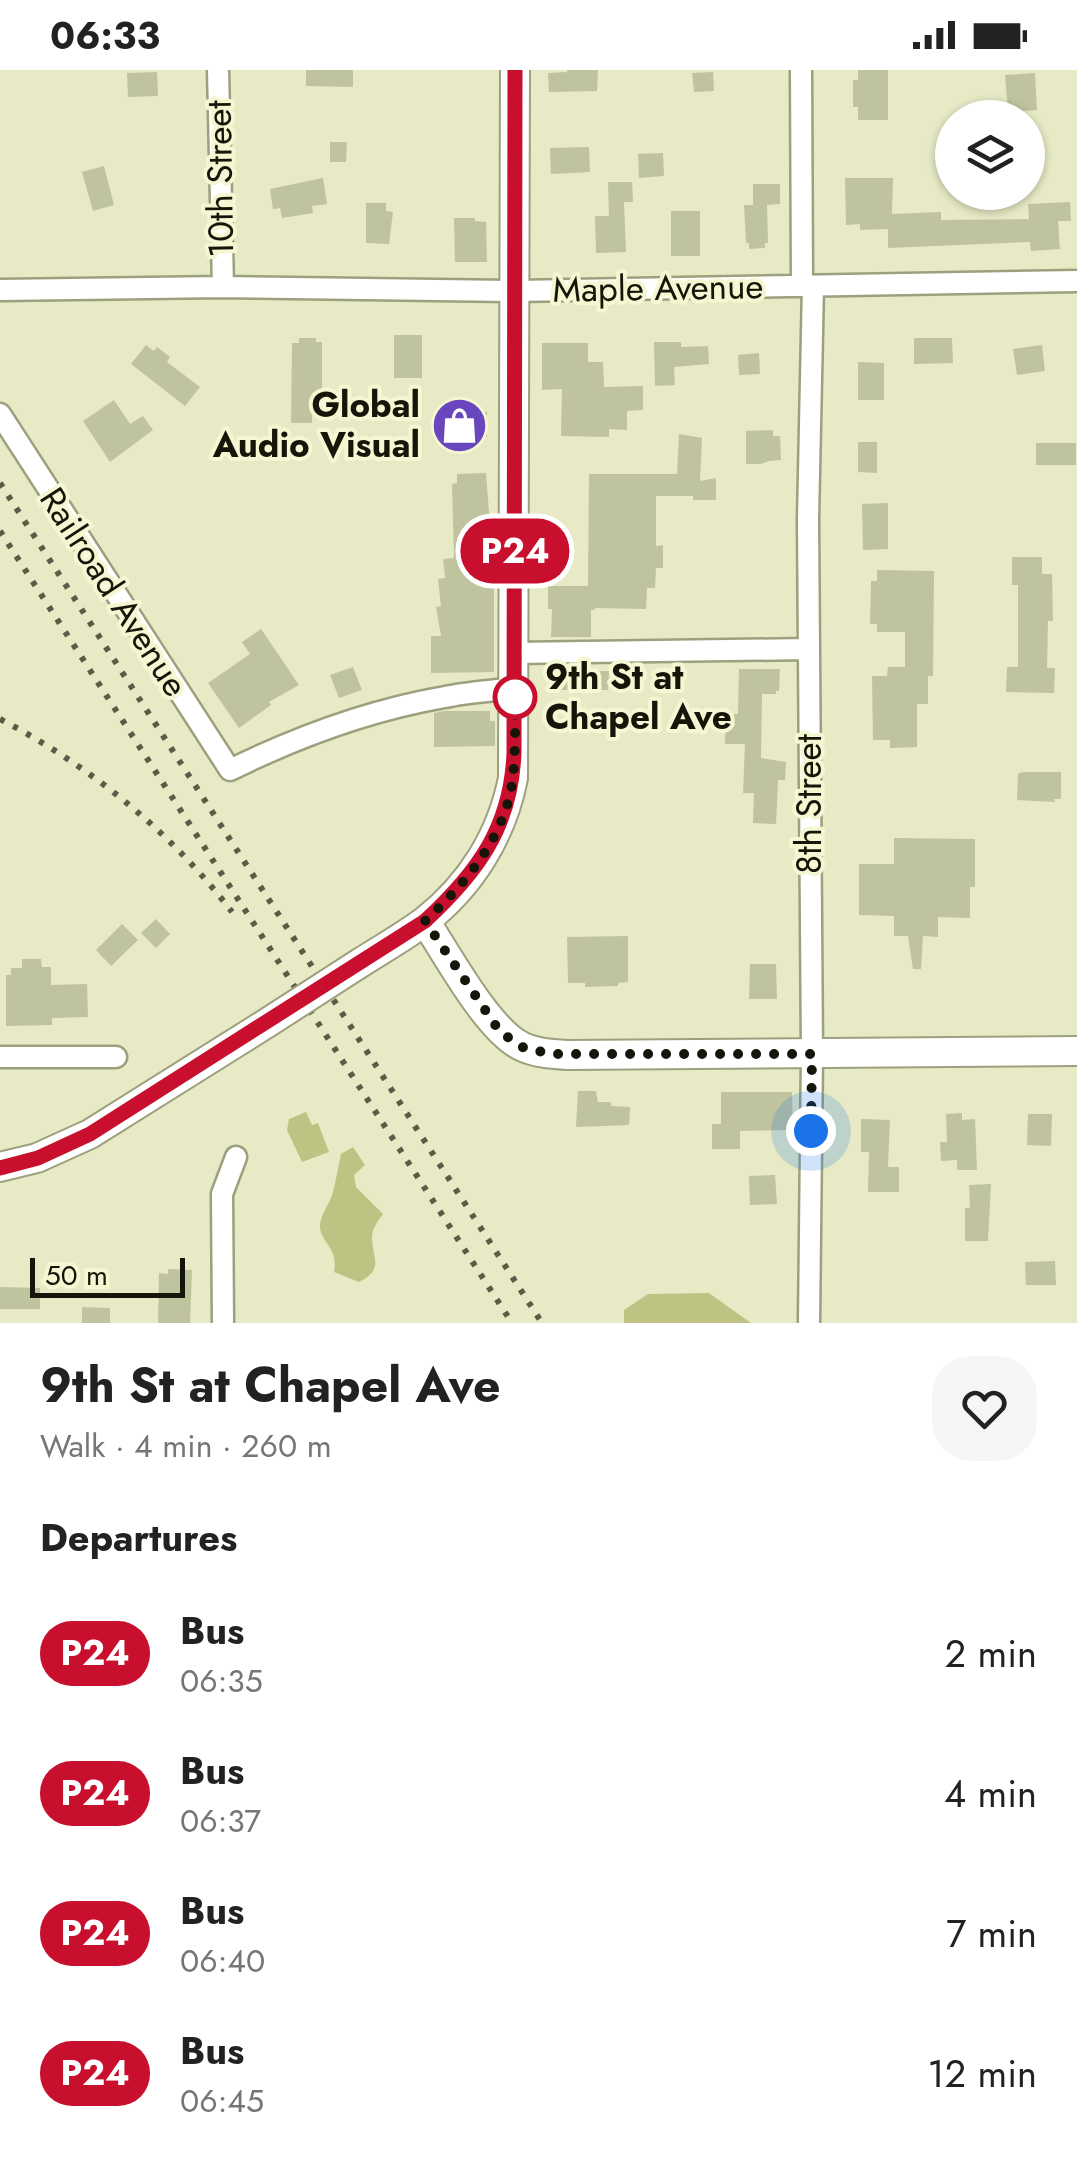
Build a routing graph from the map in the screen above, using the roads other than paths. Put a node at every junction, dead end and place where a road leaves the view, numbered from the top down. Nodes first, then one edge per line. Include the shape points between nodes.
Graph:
1 (218, 70) edge
2 (515, 70) edge
3 (801, 70) edge
4 (1077, 281) edge
5 (808, 286) junction
6 (223, 287) junction
7 (0, 290) edge
8 (516, 290) junction
9 (0, 414) edge
10 (808, 649) junction
11 (515, 653) junction
12 (515, 688) junction
13 (425, 921) junction
14 (1077, 1052) edge
15 (812, 1054) junction
16 (0, 1057) edge
17 (116, 1057) dead end
18 (236, 1156) dead end
19 (0, 1168) edge
20 (223, 1323) edge
21 (809, 1323) edge

1 - 6 street, 10th Street
2 - 8 main road
3 - 5 street, 8th Street
4 - 5 street, Maple Avenue
5 - 8 street, Maple Avenue
5 - 10 street, 8th Street
6 - 7 street, Maple Avenue
6 - 8 street, Maple Avenue
8 - 11 main road
9 - 12 street, Railroad Avenue via 230,770 371,715
10 - 11 street
10 - 15 street, 8th Street
11 - 12 main road
12 - 13 main road via 513,778 500,825 462,885
13 - 15 main road via 493,1023 524,1048 567,1055
13 - 19 main road, bridge via 90,1134
14 - 15 main road
15 - 21 street, 8th Street
16 - 17 street
18 - 20 street via 222,1194

